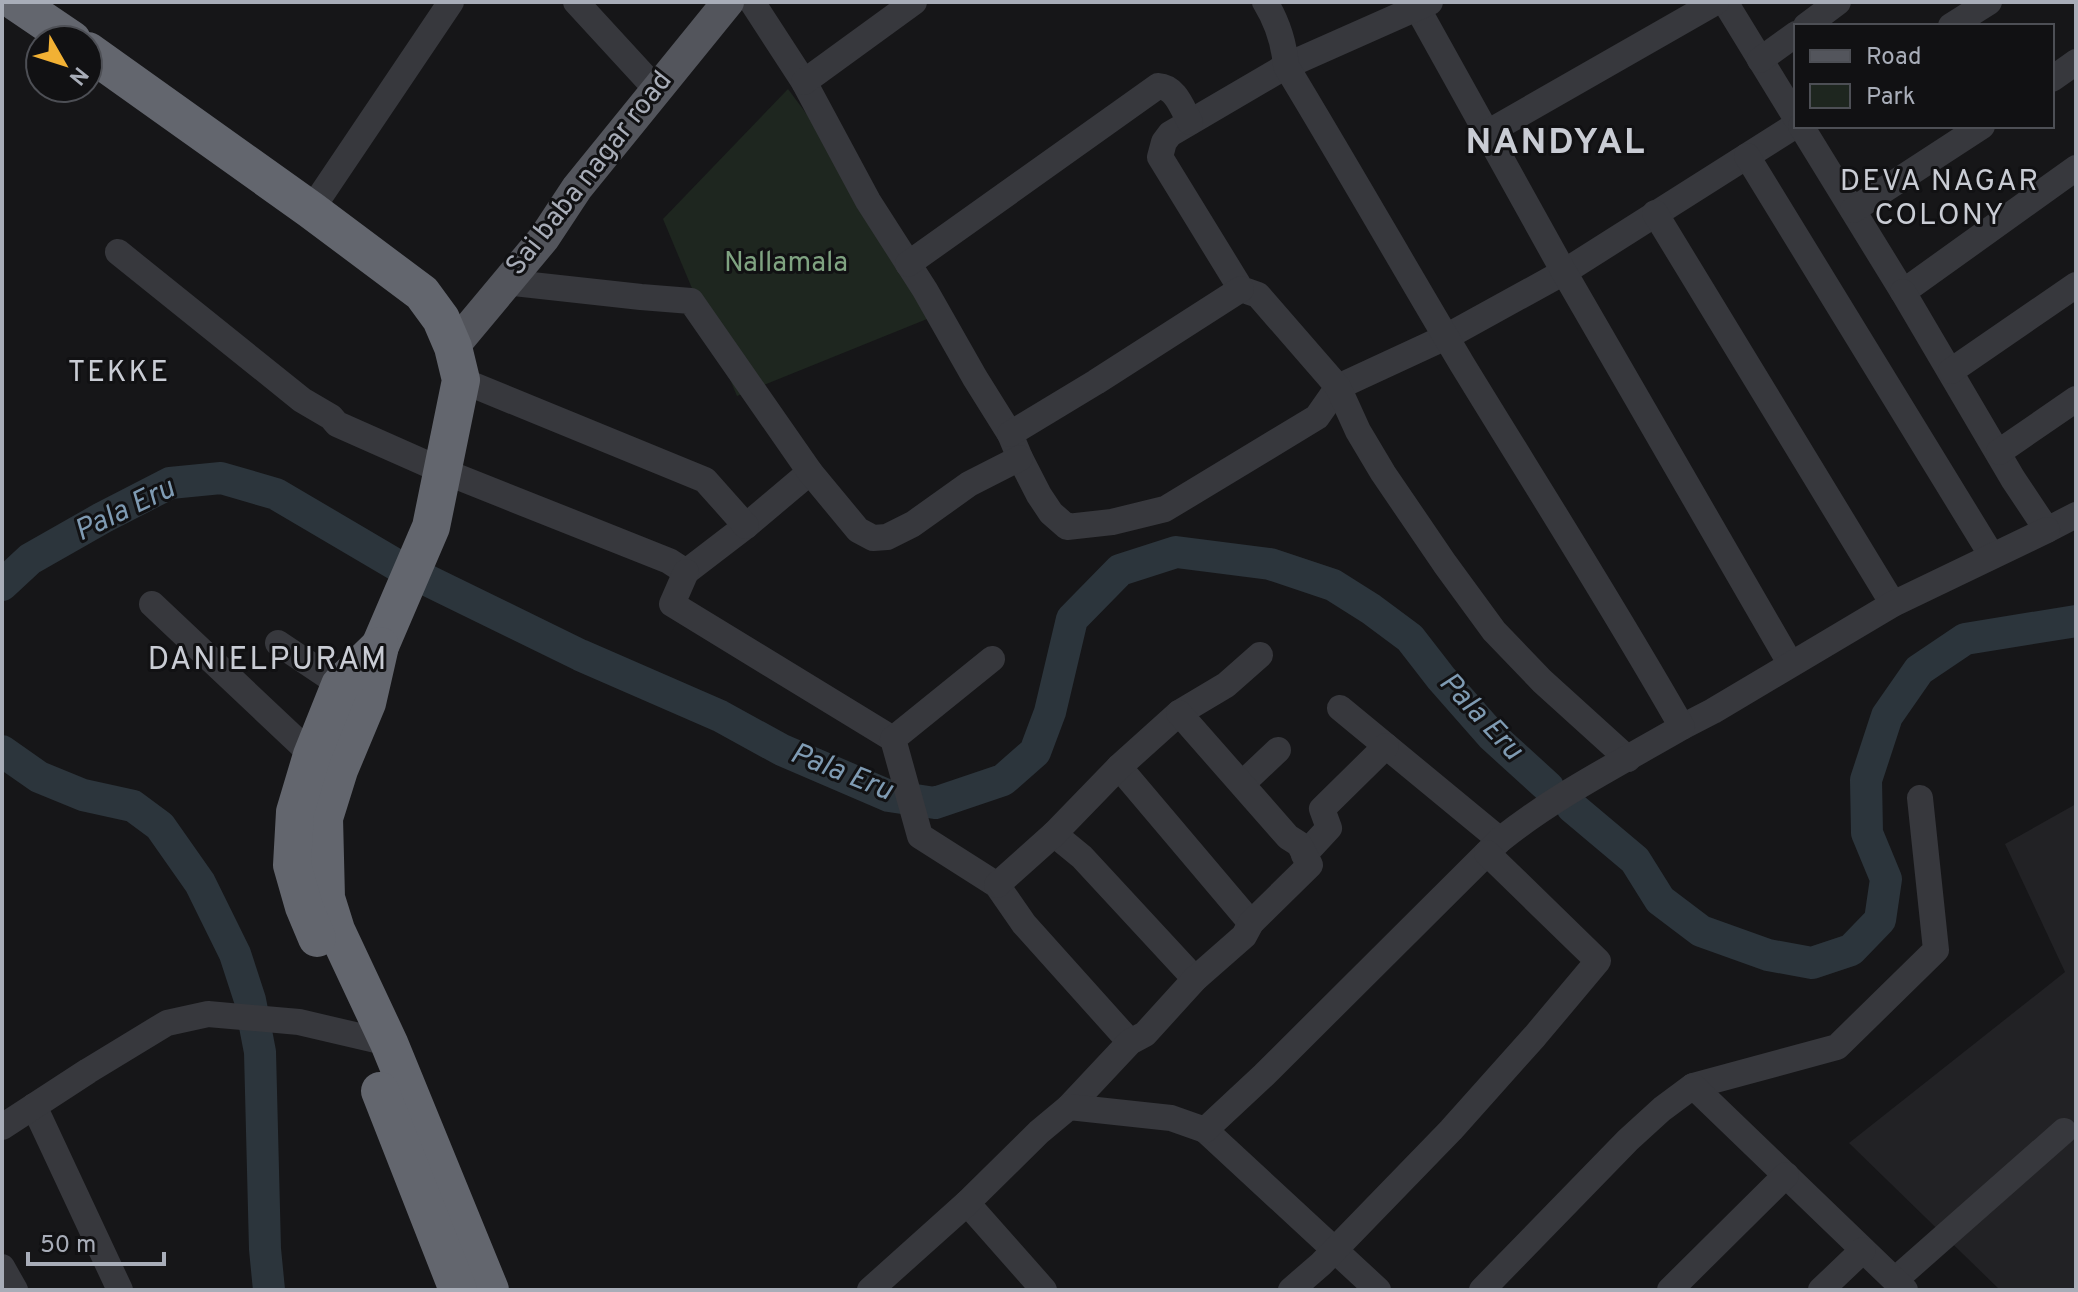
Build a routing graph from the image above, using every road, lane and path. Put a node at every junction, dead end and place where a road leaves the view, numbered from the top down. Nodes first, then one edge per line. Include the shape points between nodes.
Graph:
1 (16, 2) edge
2 (451, 2) edge
3 (576, 2) edge
4 (728, 2) edge
5 (752, 2) edge
6 (914, 2) edge
7 (1265, 2) edge
8 (1716, 2) edge
9 (1725, 2) edge
10 (1838, 2) edge
11 (1989, 2) edge
12 (1420, 4) edge
13 (2, 18) edge
14 (48, 24) edge
15 (1809, 24) edge
16 (1954, 24) edge
17 (24, 33) edge
18 (1794, 35) edge
19 (1760, 60) junction
20 (104, 62) edge
21 (2076, 62) edge
22 (1286, 66) junction
23 (2054, 78) edge
24 (804, 82) junction
25 (104, 89) edge
26 (656, 89) junction
27 (1794, 115) edge
28 (1190, 122) junction
29 (1795, 128) edge
30 (1799, 128) edge
31 (1979, 128) edge
32 (1487, 133) junction
33 (1747, 156) junction
34 (2076, 168) edge
35 (311, 210) junction
36 (1853, 210) junction
37 (1655, 213) junction
38 (118, 252) dead end
39 (908, 264) junction
40 (1564, 272) junction
41 (505, 282) junction
42 (2076, 285) edge
43 (1241, 289) junction
44 (1903, 292) junction
45 (1446, 337) junction
46 (452, 349) junction
47 (1951, 371) junction
48 (1338, 387) junction
49 (2076, 399) edge
50 (1015, 446) junction
51 (1999, 452) junction
52 (443, 471) junction
53 (810, 472) junction
54 (2076, 515) edge
55 (746, 526) junction
56 (2047, 530) junction
57 (1992, 556) junction
58 (686, 572) junction
59 (152, 604) dead end
60 (1893, 604) junction
61 (278, 643) dead end
62 (1260, 655) dead end
63 (992, 659) dead end
64 (1790, 663) junction
65 (354, 694) junction
66 (1340, 708) dead end
67 (1179, 713) junction
68 (1682, 727) junction
69 (893, 739) junction
70 (1386, 746) junction
71 (1278, 750) dead end
72 (1628, 759) junction
73 (326, 762) junction
74 (1119, 767) junction
75 (1242, 784) junction
76 (1920, 798) dead end
77 (1054, 834) junction
78 (1494, 846) junction
79 (1304, 855) junction
80 (997, 885) junction
81 (1251, 923) junction
82 (1195, 979) junction
83 (374, 1039) junction
84 (1130, 1042) junction
85 (1693, 1086) junction
86 (34, 1106) junction
87 (1069, 1107) junction
88 (2, 1127) edge
89 (1205, 1130) junction
90 (2064, 1131) dead end
91 (1786, 1175) junction
92 (967, 1203) junction
93 (1334, 1249) junction
94 (1863, 1250) junction
95 (2, 1267) edge
96 (1900, 1285) edge
97 (15, 1290) edge
98 (120, 1290) edge
99 (458, 1290) edge
100 (490, 1290) edge
101 (870, 1290) edge
102 (1044, 1290) edge
103 (1291, 1290) edge
104 (1378, 1290) edge
105 (1482, 1290) edge
106 (1670, 1290) edge
107 (1821, 1290) edge

1 - 14 highway
2 - 35 street
3 - 26 street
4 - 26 main road, Sai baba nagar road
5 - 24 street
6 - 24 street
7 - 22 street via 1284,43
8 - 32 street
9 - 19 street
10 - 15 street
11 - 16 street
12 - 22 street
12 - 32 street
13 - 17 highway
18 - 19 street
19 - 27 street
20 - 35 highway
21 - 23 street
22 - 28 street
22 - 45 street
24 - 39 street
25 - 46 highway via 293,221
26 - 41 main road, Sai baba nagar road
28 - 39 street via 1172,91 1158,86
28 - 43 street via 1170,134 1160,157
29 - 33 street
30 - 36 street
31 - 36 street
32 - 40 street
33 - 37 street
33 - 57 street
34 - 44 street
35 - 46 highway via 422,293
36 - 44 street
37 - 40 street
37 - 60 street
38 - 52 street via 337,424
39 - 50 street
40 - 45 street
40 - 64 street
41 - 46 main road, Sai baba nagar road
41 - 53 street via 691,301
42 - 47 street
43 - 48 street via 1258,295
43 - 50 street via 1108,374
44 - 47 street
45 - 48 street
45 - 68 street
46 - 52 highway
46 - 55 street via 705,480
47 - 51 street
48 - 50 street via 1317,417 1165,509 1126,519 1067,527 1039,495
48 - 72 street via 1383,473 1494,631
49 - 51 street
50 - 53 street via 913,524 887,537 873,538 858,530
51 - 56 street
52 - 58 street
52 - 65 highway via 431,527
53 - 55 street
54 - 56 street
55 - 58 street
56 - 57 street
57 - 60 street
58 - 69 street via 672,604
59 - 73 street
60 - 64 street
61 - 65 street
62 - 67 street via 1226,685
63 - 69 street
64 - 68 street
65 - 73 highway
66 - 70 street
67 - 74 street
67 - 75 street
68 - 72 street
69 - 80 street via 920,836
70 - 78 street
70 - 79 street via 1322,809 1329,828
71 - 75 street
72 - 78 street via 1531,815
73 - 83 highway via 326,898
74 - 77 street
74 - 81 street
75 - 79 street
76 - 85 street via 1936,950 1837,1047
77 - 80 street
77 - 82 street via 1082,857
78 - 89 street
78 - 93 street via 1598,961 1451,1130
79 - 81 street via 1310,865
80 - 84 street via 1024,924
81 - 82 street via 1244,936
82 - 84 street via 1145,1034
83 - 86 street via 299,1022 208,1014 167,1023
83 - 99 highway
83 - 100 highway
84 - 87 street
85 - 91 street
85 - 105 street via 1628,1140
86 - 88 street
86 - 98 street
87 - 89 street via 1171,1118
87 - 92 street
89 - 93 street
90 - 96 street
91 - 94 street
91 - 106 street
92 - 101 street
92 - 102 street
93 - 103 street
93 - 104 street
94 - 96 street
94 - 107 street
95 - 97 street

